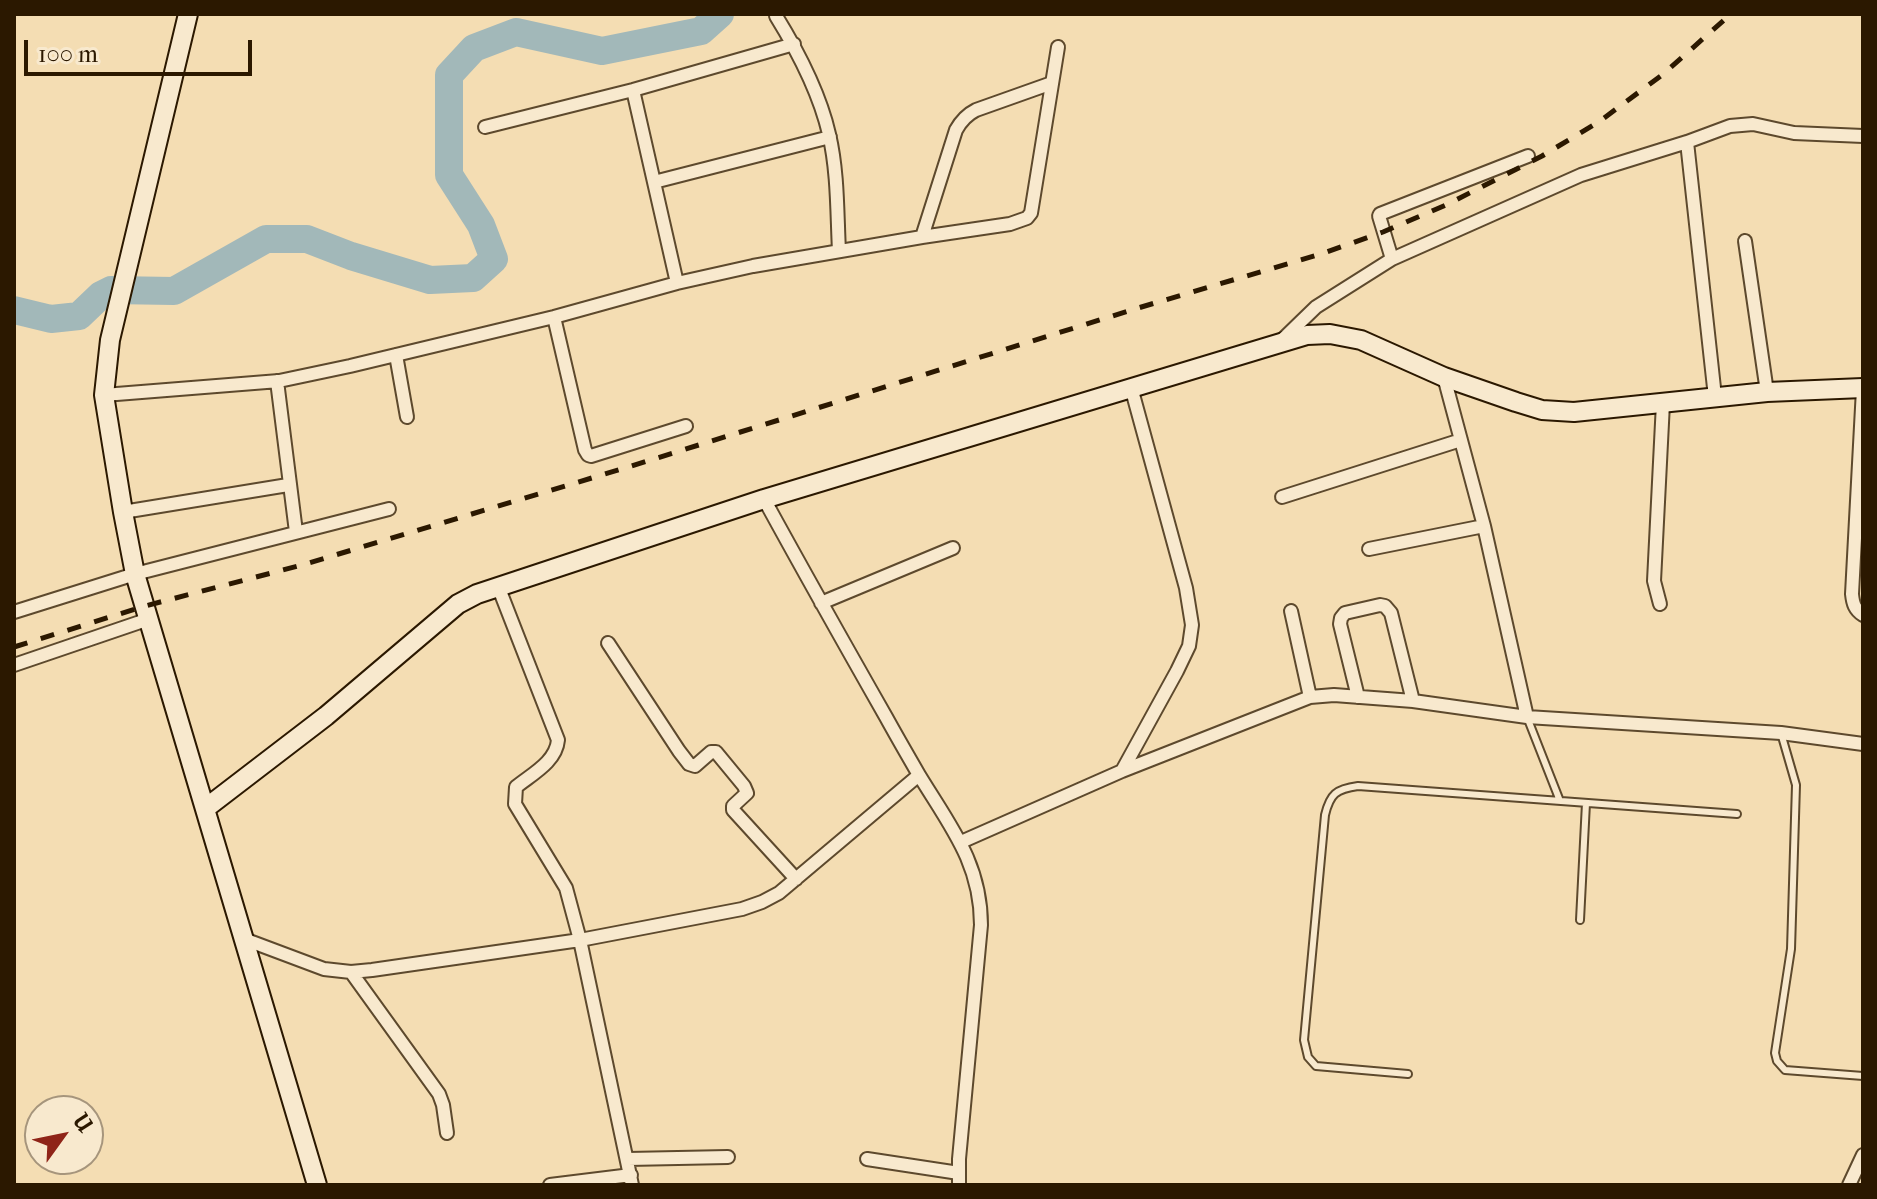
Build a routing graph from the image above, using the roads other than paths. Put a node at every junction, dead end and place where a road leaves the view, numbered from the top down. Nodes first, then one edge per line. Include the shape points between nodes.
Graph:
1 (188, 14) edge
2 (776, 16) dead end
3 (794, 44) junction
4 (1058, 47) dead end
5 (1052, 83) junction
6 (633, 90) junction
7 (485, 127) dead end
8 (1863, 136) edge
9 (830, 137) junction
10 (1687, 142) junction
11 (1528, 156) dead end
12 (654, 182) junction
13 (922, 237) junction
14 (1745, 241) dead end
15 (839, 251) junction
16 (1392, 259) junction
17 (677, 283) junction
18 (554, 317) junction
19 (1281, 342) junction
20 (396, 355) junction
21 (1444, 377) junction
22 (277, 381) junction
23 (1131, 387) junction
24 (1863, 388) edge
25 (1767, 392) junction
26 (104, 395) junction
27 (1715, 397) junction
28 (1663, 403) junction
29 (407, 417) dead end
30 (686, 426) dead end
31 (1461, 440) junction
32 (288, 485) junction
33 (1282, 497) dead end
34 (764, 499) junction
35 (389, 509) dead end
36 (123, 512) junction
37 (1484, 526) junction
38 (296, 532) junction
39 (953, 548) dead end
40 (1369, 549) dead end
41 (135, 574) junction
42 (498, 586) junction
43 (821, 603) junction
44 (1660, 604) dead end
45 (1291, 611) dead end
46 (14, 612) edge
47 (1863, 615) edge
48 (149, 619) junction
49 (608, 643) dead end
50 (14, 665) edge
51 (1310, 697) junction
52 (1358, 697) junction
53 (1413, 701) junction
54 (1527, 717) junction
55 (1781, 733) junction
56 (1863, 744) edge
57 (1122, 771) junction
58 (919, 775) junction
59 (1560, 801) junction
60 (1586, 803) junction
61 (206, 808) junction
62 (1737, 814) dead end
63 (961, 842) junction
64 (796, 879) junction
65 (1580, 920) dead end
66 (244, 939) junction
67 (580, 940) junction
68 (351, 972) junction
69 (1408, 1074) dead end
70 (1863, 1076) edge
71 (447, 1133) dead end
72 (1863, 1155) edge
73 (728, 1157) dead end
74 (628, 1159) junction
75 (867, 1159) dead end
76 (632, 1180) edge
77 (962, 1182) edge
78 (317, 1185) edge
79 (550, 1185) edge
80 (1849, 1185) edge

1 - 26 street via 110,340
2 - 3 street
3 - 6 street
3 - 9 street
4 - 5 street
5 - 13 street via 966,116 956,130
5 - 13 street via 1027,218
6 - 7 street
6 - 12 street
8 - 10 street via 1794,133 1753,124 1730,126
9 - 12 street
9 - 15 street
10 - 16 street via 1581,175
10 - 27 street
11 - 16 street via 1380,214
12 - 17 street
13 - 15 street
14 - 25 street
15 - 17 street
16 - 19 street via 1316,307
17 - 18 street
18 - 20 street
18 - 30 street via 588,455
19 - 21 street via 1330,334 1361,340
19 - 23 street
20 - 22 street
20 - 29 street
21 - 28 street via 1542,410
21 - 31 street
22 - 26 street
22 - 32 street
23 - 34 street
23 - 57 street via 1192,625 1189,646
24 - 25 street
24 - 47 street via 1852,594
25 - 27 street
26 - 36 street
27 - 28 street
28 - 44 street via 1654,581
31 - 33 street
31 - 37 street
32 - 36 street
32 - 38 street
34 - 42 street
34 - 43 street
35 - 38 street
36 - 41 street
37 - 40 street
37 - 54 street
38 - 41 street
39 - 43 street
41 - 46 street
41 - 48 street
42 - 61 street via 458,604
42 - 67 street via 558,740 551,758 516,787 515,804 566,888
43 - 58 street
45 - 51 street
48 - 50 street
48 - 61 street
49 - 64 street via 689,764 695,766 716,752 736,775 747,792 733,810
51 - 52 street
51 - 57 street
52 - 53 street
52 - 53 street via 1341,618 1380,605 1391,613
53 - 54 street
54 - 55 street
54 - 59 lane
55 - 56 street
55 - 70 lane via 1796,785 1791,949 1775,1053 1785,1070
57 - 63 street
58 - 63 street
58 - 64 street
59 - 60 lane
59 - 69 lane via 1358,786 1346,787 1328,801 1304,1040 1308,1057 1316,1066
60 - 62 lane
60 - 65 lane
61 - 66 street
63 - 77 street via 978,889 981,916 959,1159
64 - 67 street via 742,909
66 - 68 street via 324,969
66 - 78 street
67 - 68 street
67 - 74 street
68 - 71 street via 439,1094
72 - 80 street
73 - 74 street
74 - 76 street
75 - 77 street
76 - 79 street

